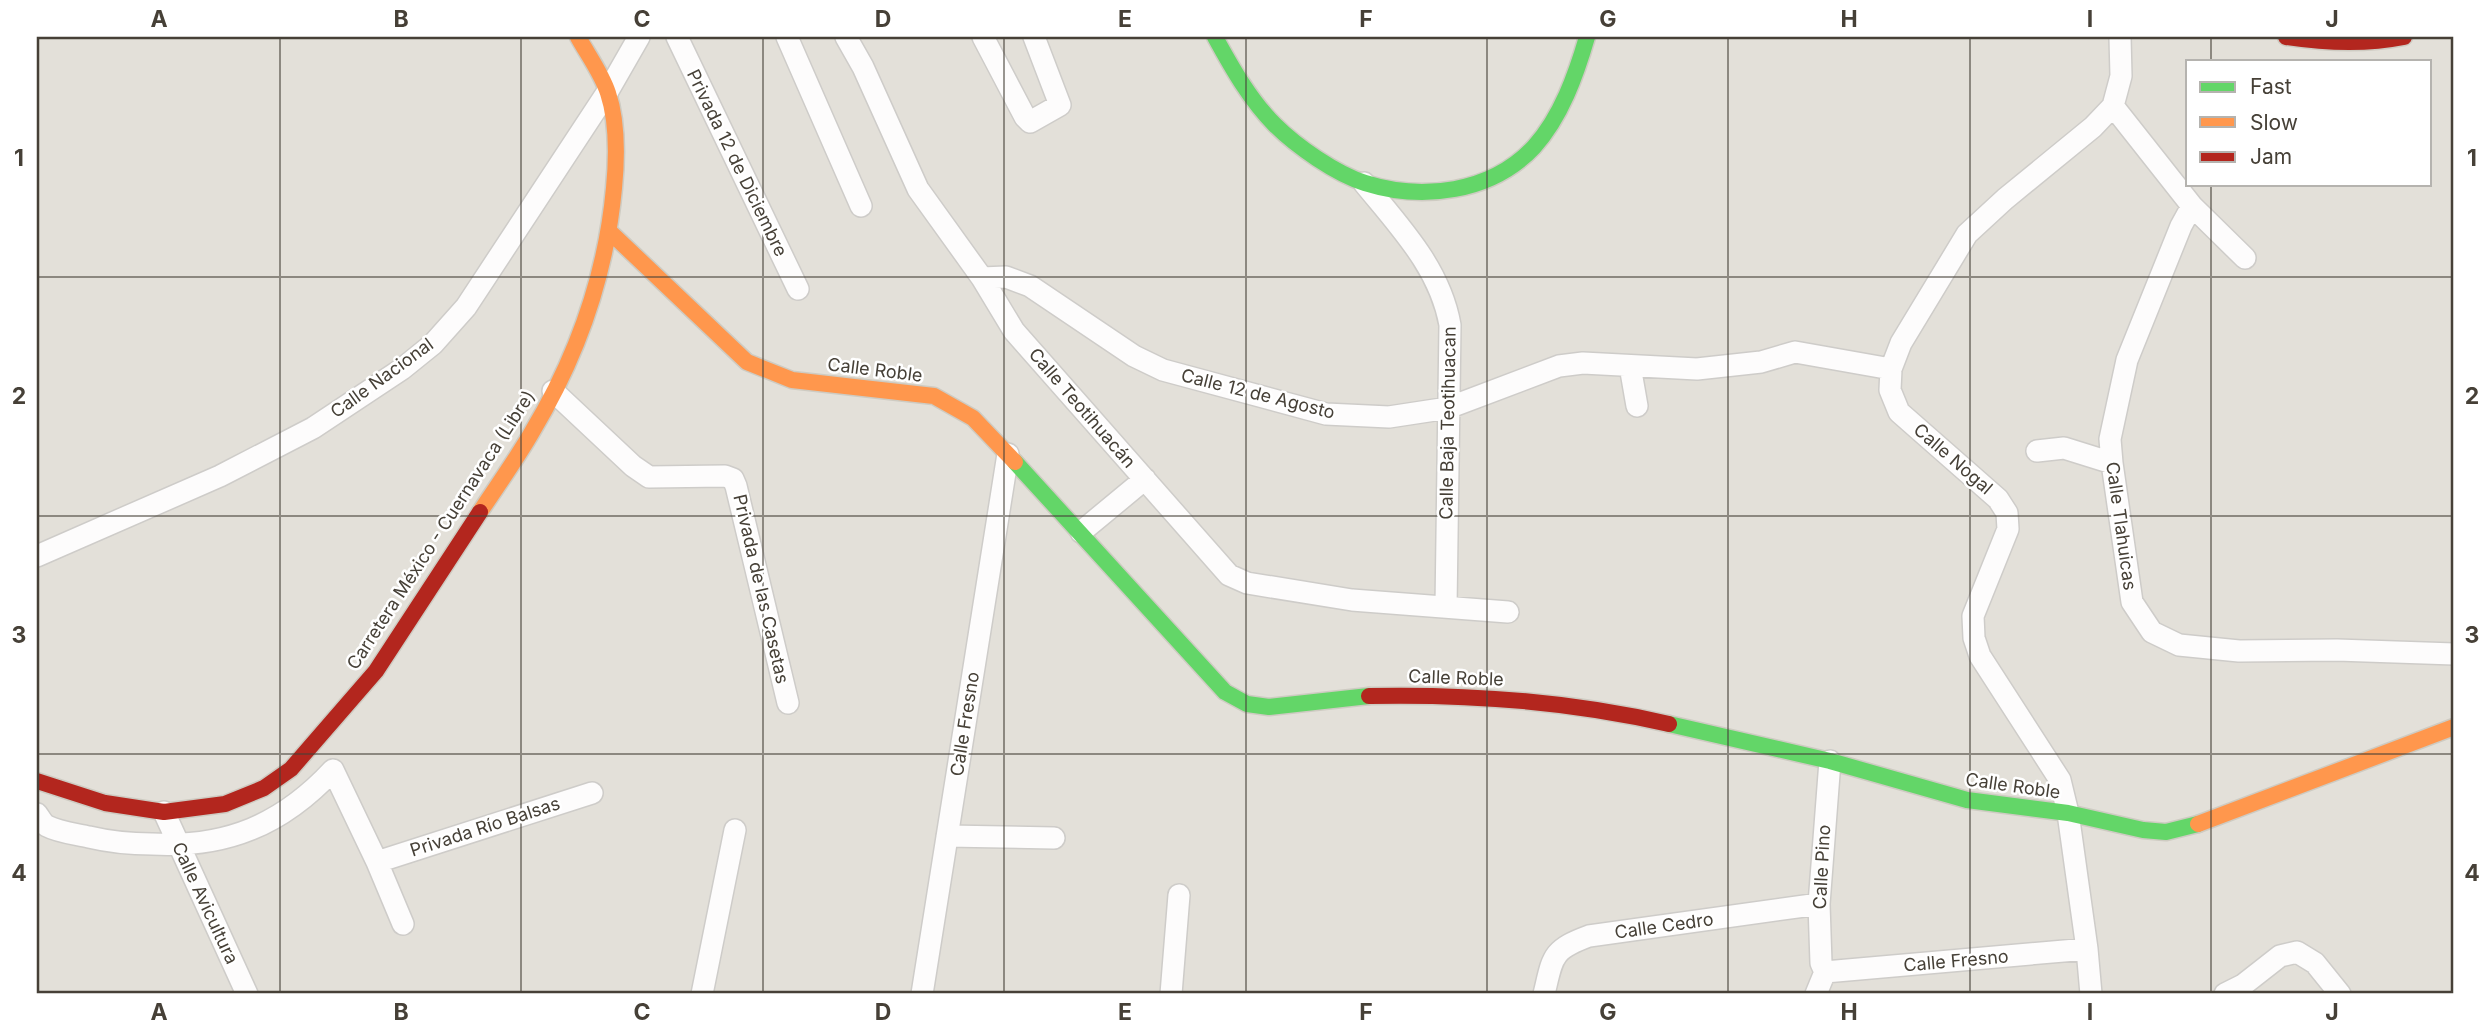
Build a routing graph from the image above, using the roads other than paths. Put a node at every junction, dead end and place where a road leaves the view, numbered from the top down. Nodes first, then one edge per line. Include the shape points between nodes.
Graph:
1 (578, 37) edge
2 (639, 37) edge
3 (677, 37) edge
4 (787, 37) edge
5 (846, 37) edge
6 (983, 37) edge
7 (1034, 37) edge
8 (1215, 37) edge
9 (1587, 37) edge
10 (2120, 37) edge
11 (2286, 37) edge
12 (2404, 37) edge
13 (608, 92) junction
14 (2113, 106) junction
15 (1364, 183) junction
16 (861, 206) dead end
17 (2192, 206) junction
18 (610, 232) junction
19 (2245, 258) dead end
20 (982, 278) junction
21 (798, 289) dead end
22 (1630, 366) junction
23 (1891, 369) junction
24 (553, 391) junction
25 (1637, 406) dead end
26 (1448, 408) junction
27 (2036, 452) dead end
28 (1008, 454) junction
29 (2112, 463) junction
30 (1145, 480) junction
31 (1081, 532) junction
32 (37, 556) edge
33 (1446, 607) junction
34 (1508, 612) dead end
35 (2454, 654) edge
36 (788, 703) dead end
37 (2454, 727) edge
38 (1829, 761) junction
39 (37, 781) edge
40 (592, 793) dead end
41 (164, 812) junction
42 (2068, 813) junction
43 (37, 814) edge
44 (735, 830) dead end
45 (947, 836) junction
46 (1054, 838) dead end
47 (178, 846) junction
48 (377, 862) junction
49 (1179, 895) dead end
50 (1819, 904) junction
51 (403, 924) dead end
52 (2087, 949) junction
53 (1825, 972) junction
54 (247, 994) edge
55 (702, 994) edge
56 (922, 994) edge
57 (1171, 994) edge
58 (1544, 994) edge
59 (1816, 994) edge
60 (2091, 994) edge
61 (2225, 994) edge
62 (2340, 994) edge

1 - 13 street, Carretera México - Cuernavaca (Libre)
2 - 13 street, Calle Nacional
3 - 21 street, Privada 12 de Diciembre
4 - 16 street
5 - 20 street, Calle Teotihuacán via 918,189
6 - 7 street via 1030,122 1060,105
8 - 15 street via 1238,79 1272,122 1299,145
9 - 15 street via 1565,96 1543,135 1515,163 1451,191 1412,191
10 - 14 street via 2122,76
11 - 12 street via 2339,43
13 - 18 street, Carretera México - Cuernavaca (Libre) via 617,154
13 - 32 street, Calle Nacional via 466,307 402,369 313,428 220,476
14 - 17 street
14 - 23 street via 1967,234 1901,343
15 - 26 street, Calle Baja Teotihuacan via 1417,249 1446,303 1450,325
17 - 19 street
17 - 29 street, Calle Tlahuicas via 2127,360 2110,439
18 - 24 street, Carretera México - Cuernavaca (Libre) via 585,322
18 - 28 street, Calle Roble via 747,362 792,380 934,396 973,418
20 - 26 street, Calle 12 de Agosto via 1006,277 1030,286 1134,356 1163,370 1326,414 1389,417
20 - 30 street, Calle Teotihuacán via 1014,331
22 - 23 street, Calle 12 de Agosto via 1697,369 1761,362 1795,352
22 - 25 street
22 - 26 street, Calle 12 de Agosto via 1559,366
23 - 42 street, Calle Nogal via 1890,390 1899,412 1998,499 2007,513 2008,529 1973,616 1974,638 1980,656 2060,780
24 - 36 street, Privada de las Casetas via 649,477 733,479
24 - 41 street, Carretera México - Cuernavaca (Libre) via 533,431 376,671 291,769 264,788 225,804
26 - 33 street, Calle Baja Teotihuacan
27 - 29 street via 2064,448
28 - 31 street, Calle Roble
28 - 45 street, Calle Fresno
29 - 35 street, Calle Tlahuicas via 2132,602 2152,632 2179,645 2239,651
30 - 31 street
30 - 33 street, Calle Teotihuacán via 1229,575 1247,583 1352,600
31 - 38 street, Calle Roble via 1225,692 1247,704 1269,707 1354,696 1427,695 1544,702 1614,711
33 - 34 street, Calle Teotihuacán
37 - 42 street, Calle Roble via 2189,827 2143,830
38 - 42 street, Calle Roble via 1967,800
38 - 50 street, Calle Pino
39 - 41 street, Carretera México - Cuernavaca (Libre) via 105,803
40 - 48 street, Privada Río Balsas
41 - 47 street, Calle Avicultura
42 - 52 street, Calle Nogal
43 - 47 street via 46,826 111,843
44 - 55 street
45 - 46 street
45 - 56 street, Calle Fresno
47 - 48 street via 215,842 259,826 300,801 333,770
47 - 54 street, Calle Avicultura
48 - 51 street
49 - 57 street
50 - 53 street, Calle Pino
50 - 58 street, Calle Cedro via 1589,936 1566,944 1553,960
52 - 53 street, Calle Fresno
52 - 60 street, Calle Nogal
53 - 59 street
61 - 62 street via 2280,956 2297,952 2315,963

